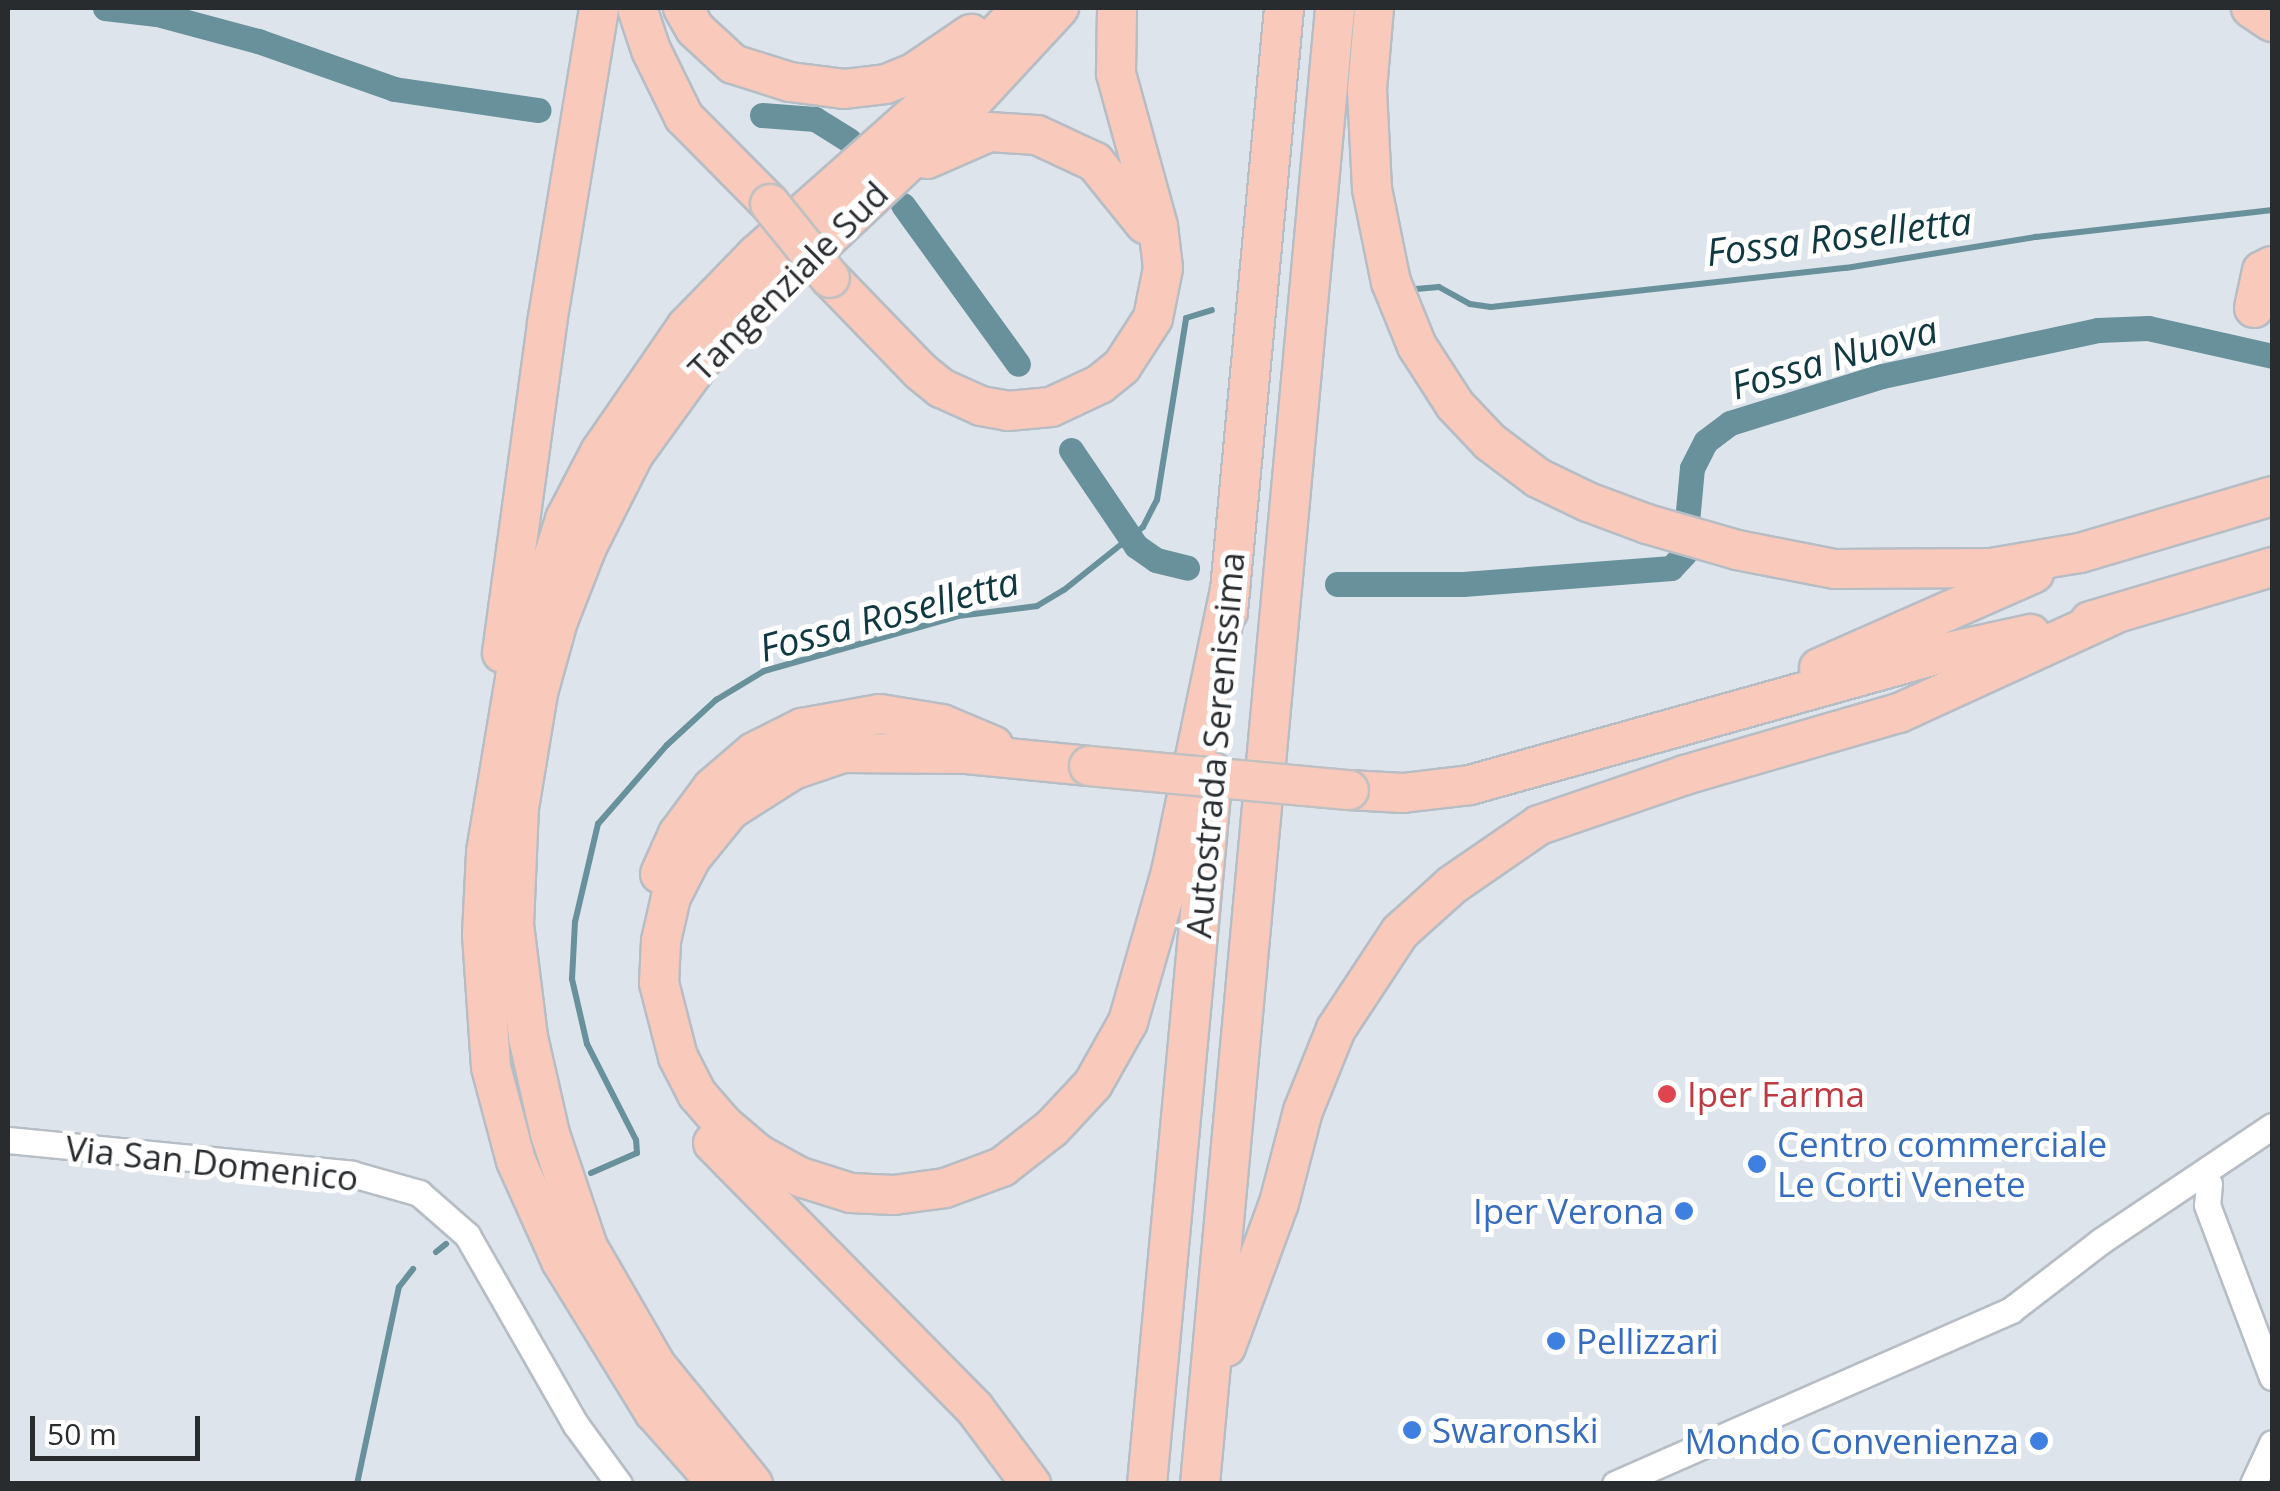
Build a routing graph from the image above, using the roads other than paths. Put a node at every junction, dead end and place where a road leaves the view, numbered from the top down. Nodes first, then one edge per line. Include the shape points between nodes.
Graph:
1 (598, 8) edge
2 (637, 8) edge
3 (684, 8) edge
4 (998, 8) edge
5 (1022, 8) edge
6 (1059, 8) edge
7 (1117, 8) edge
8 (1284, 8) edge
9 (1335, 8) edge
10 (1374, 8) edge
11 (2251, 8) edge
12 (2272, 22) edge
13 (889, 179) junction
14 (2272, 266) edge
15 (1163, 268) junction
16 (2263, 313) edge
17 (2272, 496) edge
18 (2080, 553) junction
19 (2272, 567) edge
20 (1230, 588) junction
21 (2112, 616) junction
22 (1660, 734) junction
23 (1024, 758) junction
24 (487, 842) junction
25 (2272, 1126) edge
26 (8, 1140) edge
27 (2272, 1140) edge
28 (2209, 1184) junction
29 (2048, 1283) junction
30 (2272, 1377) edge
31 (1208, 1397) junction
32 (2272, 1443) edge
33 (618, 1484) edge
34 (718, 1484) edge
35 (754, 1484) edge
36 (1032, 1484) edge
37 (1147, 1484) edge
38 (1200, 1484) edge
39 (1616, 1484) edge
40 (2253, 1484) edge

1 - 24 highway via 493,721
2 - 15 highway, bridge via 684,117 899,352 941,388 981,406 1027,411 1073,399 1122,366 1153,318
3 - 4 highway via 733,64 790,82 844,89 886,84 938,60
5 - 24 highway, Tangenziale Sud via 687,326 600,452 540,591 516,678
6 - 13 highway, Tangenziale Sud
7 - 15 highway via 1116,73
8 - 20 highway, Autostrada Serenissima
9 - 31 highway, Autostrada Serenissima
10 - 18 highway via 1367,90 1372,189 1391,282 1417,346 1455,405 1490,442 1538,478 1588,502 1684,534 1836,568 1991,568
11 - 12 highway
13 - 15 highway via 989,132 1059,141 1114,180 1144,222
13 - 35 highway, Tangenziale Sud via 710,349 634,454 558,621 518,808 514,925 528,1038 550,1134 588,1247 656,1365
14 - 16 highway via 2262,271
17 - 18 highway
18 - 22 highway
19 - 21 highway
20 - 23 highway via 1152,948 1128,1022 1093,1084 1002,1167 945,1188 851,1193 758,1154 697,1094 667,1024 658,983 660,941 671,897 691,858 730,810 793,770 843,753
20 - 37 highway, Autostrada Serenissima
21 - 22 highway via 1939,654
21 - 31 highway via 1900,713 1539,825 1452,885 1400,932 1336,1028
22 - 23 highway, bridge via 1470,786 1403,793
23 - 36 highway via 942,724 880,714 828,721 778,739 712,788 678,834 656,886 640,962 649,1039 684,1110 975,1408
24 - 34 highway, Tangenziale Sud via 485,1010 491,1067 516,1161 560,1261 646,1398
25 - 29 street
26 - 33 street, Via San Domenico via 352,1174 419,1193 467,1235 576,1425
27 - 28 street
28 - 29 street via 2101,1262
28 - 30 street via 2206,1205
29 - 39 street via 1948,1342
31 - 38 highway, Autostrada Serenissima
32 - 40 street

